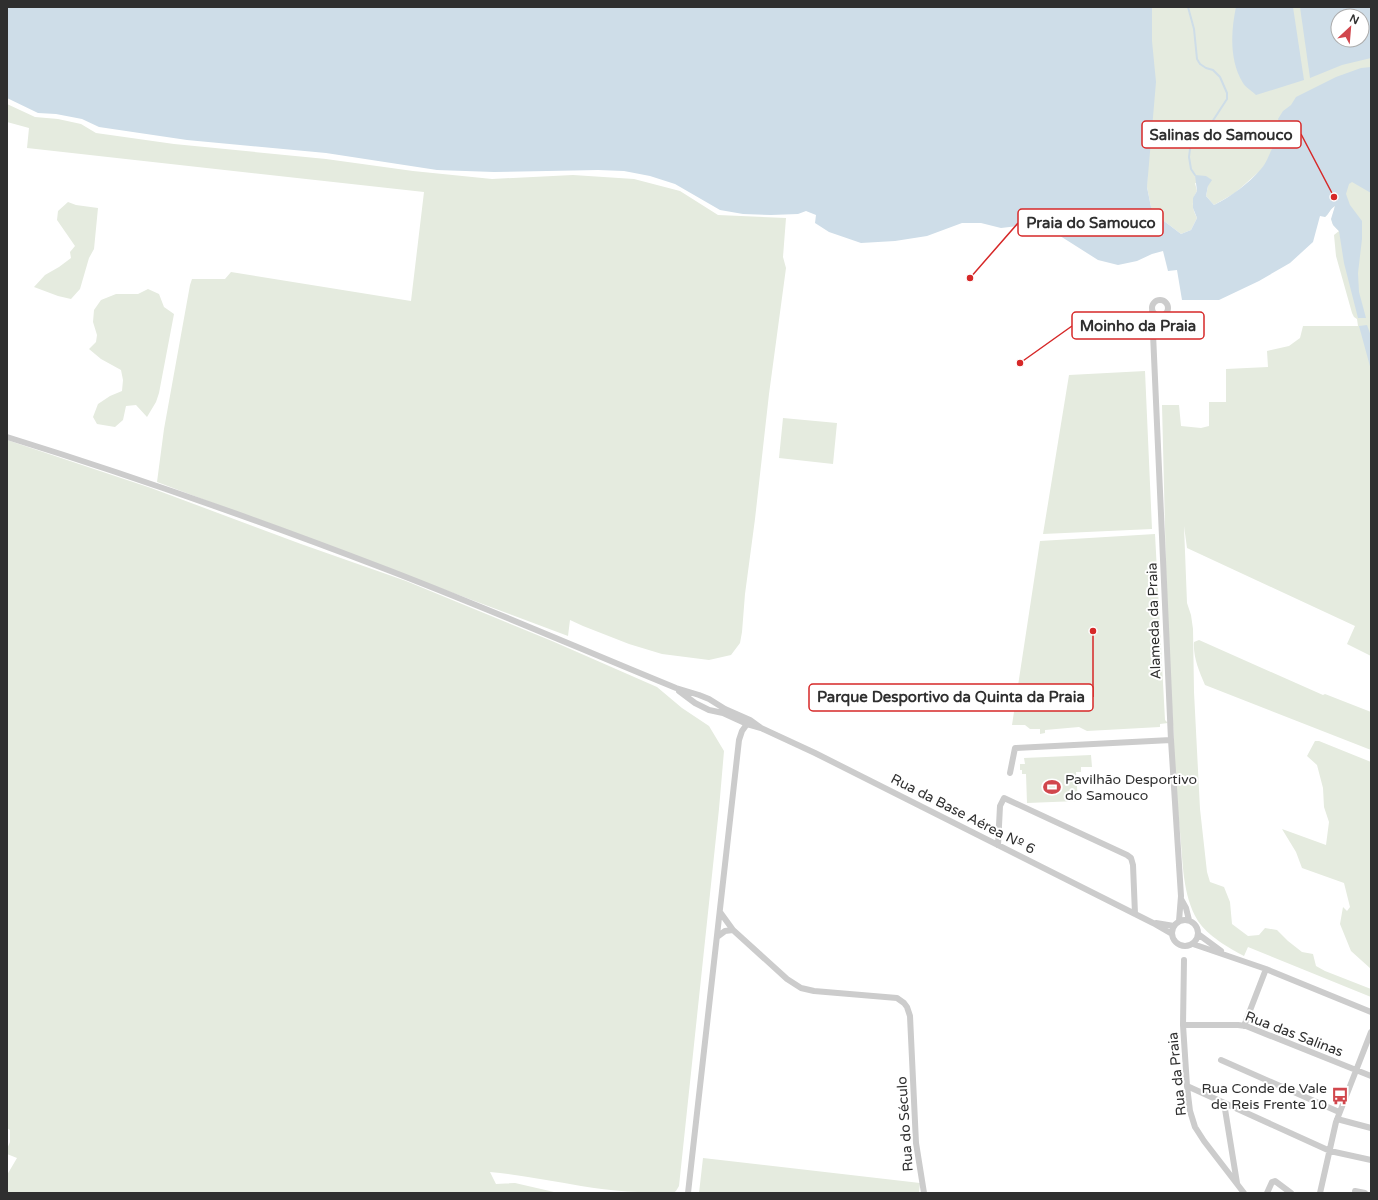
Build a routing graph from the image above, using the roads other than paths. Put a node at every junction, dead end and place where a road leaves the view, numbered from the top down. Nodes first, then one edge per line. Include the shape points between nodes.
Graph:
1 (1152, 312) junction
2 (1164, 316) junction
3 (1154, 341) junction
4 (7, 437) edge
5 (676, 688) junction
6 (747, 724) junction
7 (761, 728) junction
8 (1171, 740) junction
9 (1010, 773) dead end
10 (998, 845) junction
11 (1181, 900) junction
12 (720, 912) junction
13 (1135, 914) junction
14 (1189, 920) junction
15 (1179, 921) junction
16 (1153, 923) junction
17 (1174, 926) junction
18 (733, 930) junction
19 (1172, 934) junction
20 (1198, 934) junction
21 (717, 937) junction
22 (1193, 944) junction
23 (1226, 955) junction
24 (1184, 960) dead end
25 (1266, 970) junction
26 (1371, 1012) edge
27 (1183, 1025) junction
28 (1244, 1026) junction
29 (1371, 1032) edge
30 (1221, 1060) dead end
31 (1356, 1070) junction
32 (1371, 1076) edge
33 (1187, 1086) junction
34 (1224, 1104) junction
35 (1339, 1112) junction
36 (1337, 1119) junction
37 (1371, 1128) edge
38 (1330, 1151) junction
39 (1371, 1160) edge
40 (1237, 1183) junction
41 (1355, 1190) dead end
42 (688, 1193) edge
43 (924, 1193) edge
44 (1244, 1193) edge
45 (1267, 1193) edge
46 (1291, 1193) edge
47 (1320, 1193) edge
48 (1365, 1193) edge

1 - 2 street
1 - 2 street via 1154,303 1163,300 1169,308
1 - 3 street, Alameda da Praia
2 - 3 street, Alameda da Praia via 1155,326
3 - 8 street, Alameda da Praia
4 - 5 street via 228,511 380,567
5 - 6 street via 695,703
5 - 7 street via 699,695
6 - 7 street
6 - 12 street via 739,740
7 - 10 street, Rua da Base Aérea Nº 6
8 - 9 street via 1015,748
8 - 11 street, Alameda da Praia
10 - 13 street, Rua da Base Aérea Nº 6
10 - 13 street via 1000,806 1004,798 1131,858
11 - 14 street
11 - 15 street
12 - 18 street, Rua do Século
12 - 21 street
13 - 16 street, Rua da Base Aérea Nº 6
14 - 15 street
14 - 20 street via 1196,926
15 - 17 street
16 - 17 street
16 - 19 street
17 - 19 street
18 - 21 street via 725,931
18 - 43 street, Rua do Século via 787,979 801,988 897,998 907,1007 912,1052 916,1143
19 - 22 street via 1178,944
20 - 22 street
20 - 23 street
21 - 42 street
22 - 23 street
23 - 25 street
24 - 27 street, Rua da Praia
25 - 26 street
25 - 28 street
27 - 28 street, Rua das Salinas
27 - 33 street, Rua da Praia
28 - 31 street, Rua das Salinas
29 - 31 street
30 - 35 street
31 - 32 street, Rua das Salinas
31 - 35 street
33 - 34 street
33 - 40 street, Rua da Praia via 1190,1111 1196,1127
34 - 38 street
34 - 40 street
35 - 36 street
36 - 37 street
36 - 38 street
38 - 39 street
38 - 47 street
40 - 44 street, Rua da Praia
41 - 48 street
45 - 46 street via 1275,1181

